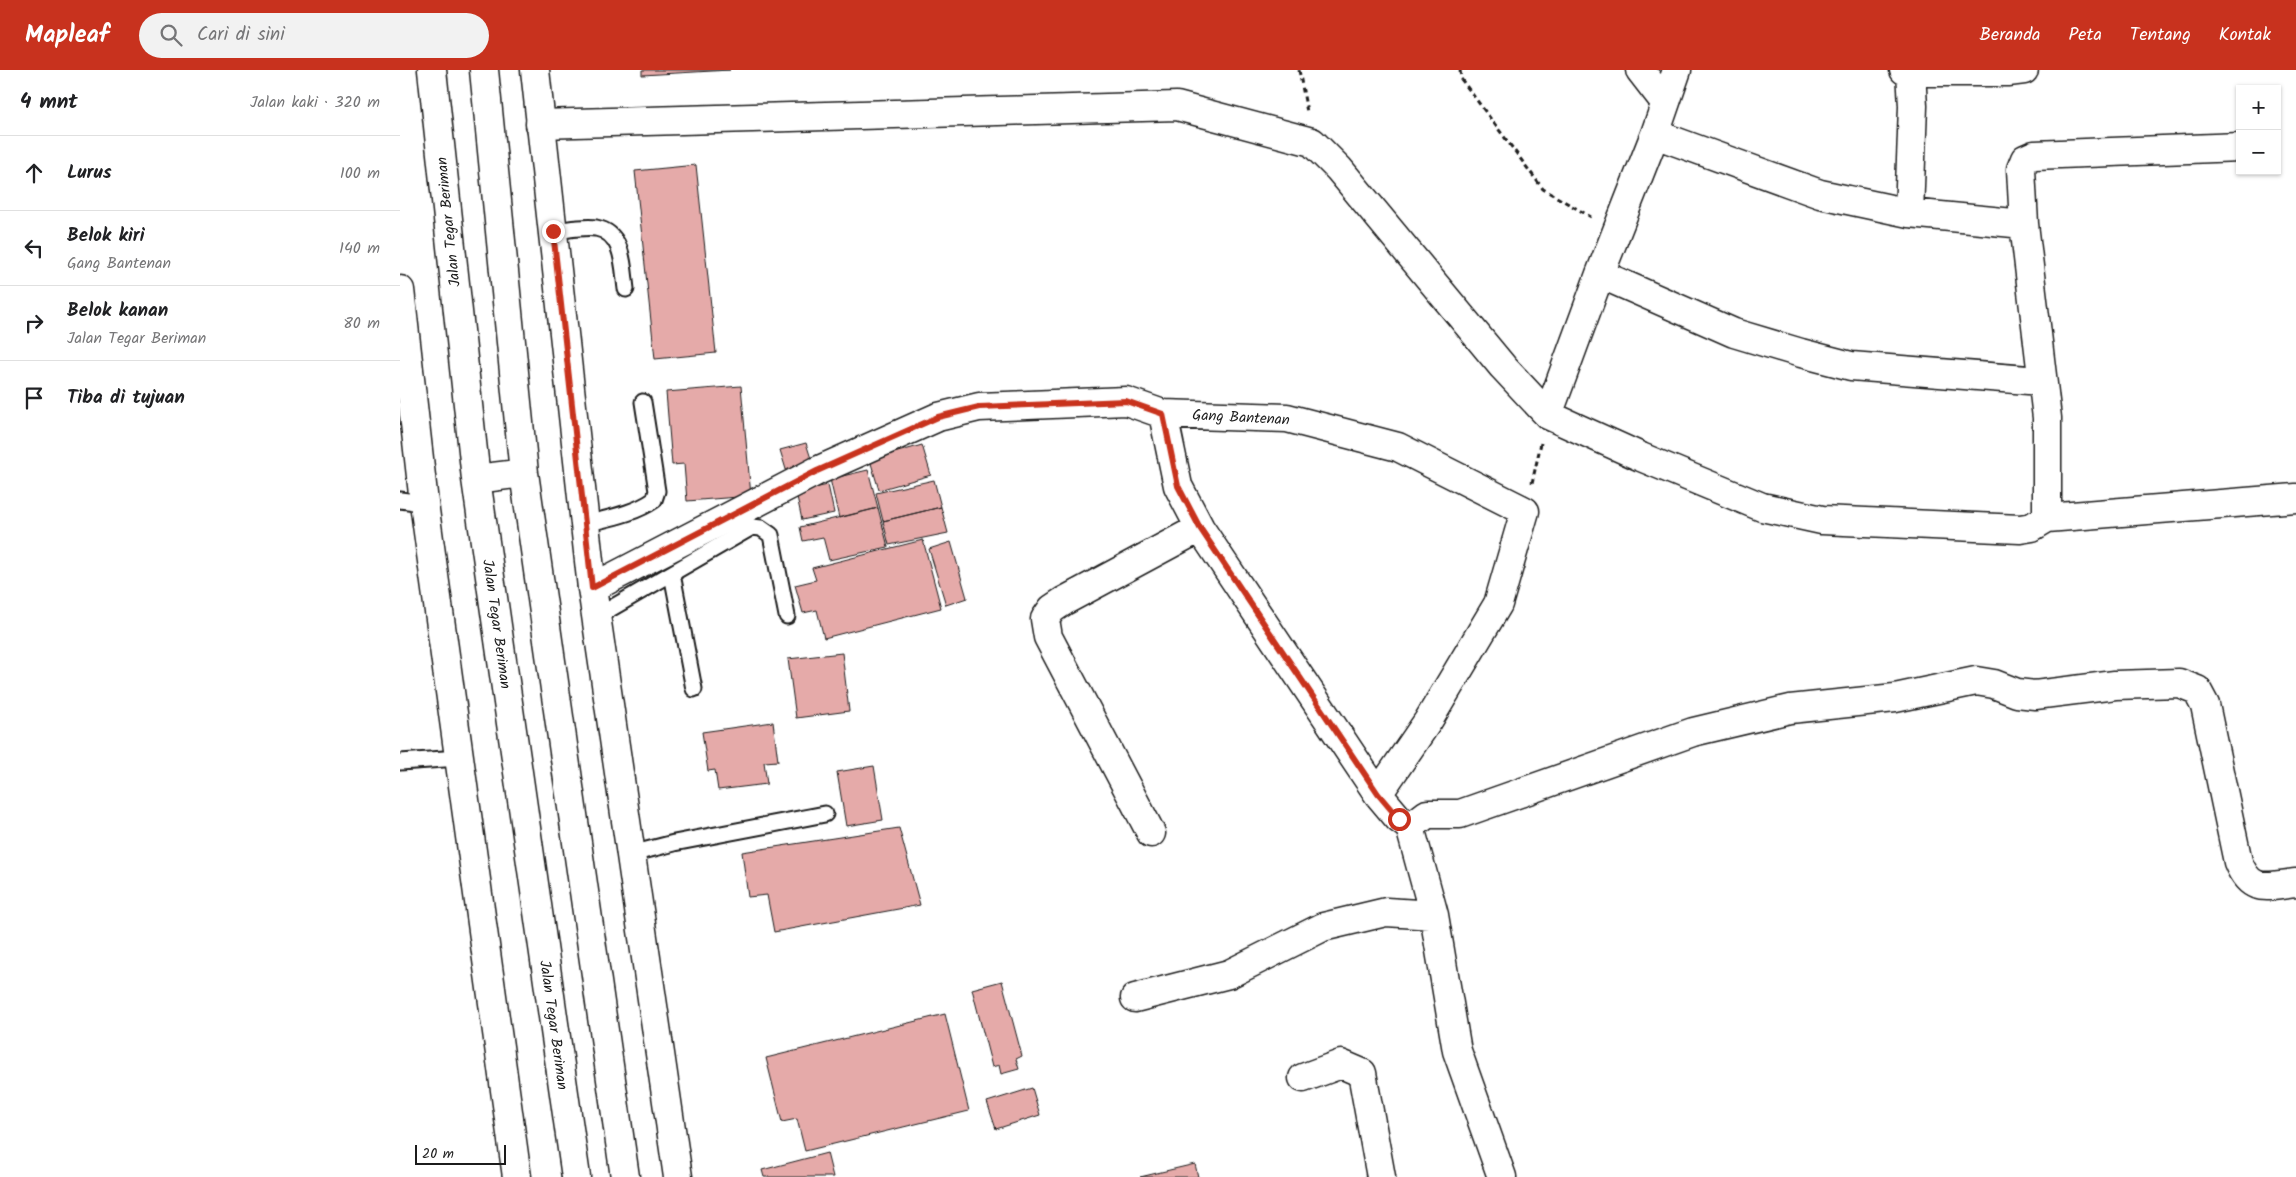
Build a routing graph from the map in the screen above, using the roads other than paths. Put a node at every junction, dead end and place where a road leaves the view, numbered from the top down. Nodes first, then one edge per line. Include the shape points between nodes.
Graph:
1 (432, 70) edge
2 (484, 70) edge
3 (535, 70) edge
4 (1640, 70) edge
5 (1676, 70) edge
6 (2024, 70) edge
7 (1907, 71) edge
8 (1664, 101) junction
9 (540, 124) junction
10 (1655, 134) junction
11 (2236, 147) edge
12 (1909, 213) junction
13 (2024, 224) junction
14 (553, 231) junction
15 (1600, 274) junction
16 (626, 289) dead end
17 (400, 290) edge
18 (2041, 381) junction
19 (643, 402) dead end
20 (1163, 414) junction
21 (1548, 415) junction
22 (524, 472) junction
23 (476, 479) junction
24 (2296, 498) edge
25 (412, 501) edge
26 (2047, 518) junction
27 (585, 524) junction
28 (1200, 528) junction
29 (672, 574) junction
30 (592, 588) junction
31 (787, 616) dead end
32 (596, 617) junction
33 (694, 689) dead end
34 (459, 758) junction
35 (400, 762) edge
36 (1378, 794) junction
37 (825, 814) dead end
38 (1410, 827) junction
39 (1151, 833) dead end
40 (631, 854) junction
41 (2296, 883) edge
42 (1434, 915) junction
43 (1135, 998) dead end
44 (1303, 1078) dead end
45 (517, 1177) edge
46 (576, 1177) edge
47 (625, 1177) edge
48 (678, 1177) edge
49 (1381, 1177) edge
50 (1502, 1177) edge

1 - 23 street, Jalan Tegar Beriman
2 - 22 street
3 - 9 street
4 - 8 street
5 - 8 street
6 - 7 street
7 - 12 street via 1913,106
8 - 10 street
9 - 14 street
9 - 21 street via 1177,106 1312,142 1339,169 1503,367
10 - 12 street via 1820,194
10 - 15 street
11 - 13 street via 2034,155 2025,160 2021,169
12 - 13 street
13 - 18 street
14 - 16 lane via 596,228 611,234 621,251
14 - 27 street
15 - 18 street via 1734,333 1801,354 1851,366
15 - 21 street
17 - 25 street
18 - 26 street via 2047,418
19 - 27 lane via 657,491 654,500 646,506
20 - 28 street via 1178,486
20 - 30 street, Gang Bantenan via 1126,401 979,407 938,417 817,471
20 - 36 street, Gang Bantenan via 1287,418 1398,447 1525,511 1498,604 1428,721
21 - 26 street via 1762,507 1822,520 2020,529 2032,527
22 - 23 street
22 - 47 street
23 - 46 street, Jalan Tegar Beriman
24 - 26 street
25 - 34 street
27 - 30 street
28 - 36 street
28 - 39 street via 1064,601 1045,619 1048,637
29 - 31 lane via 752,526 761,528 771,535
29 - 32 lane
29 - 33 lane
30 - 32 street
32 - 40 street
34 - 35 lane
34 - 45 street
36 - 38 street
37 - 40 lane
38 - 41 street via 1428,814 1460,814 1693,732 1790,709 1895,698 1976,681 2035,695 2180,683 2196,690 2205,705 2238,862 2244,877 2259,886
38 - 42 street
40 - 48 street
42 - 43 street via 1386,912 1323,926 1229,974
42 - 50 street via 1458,1050
44 - 49 street via 1341,1064 1362,1073

